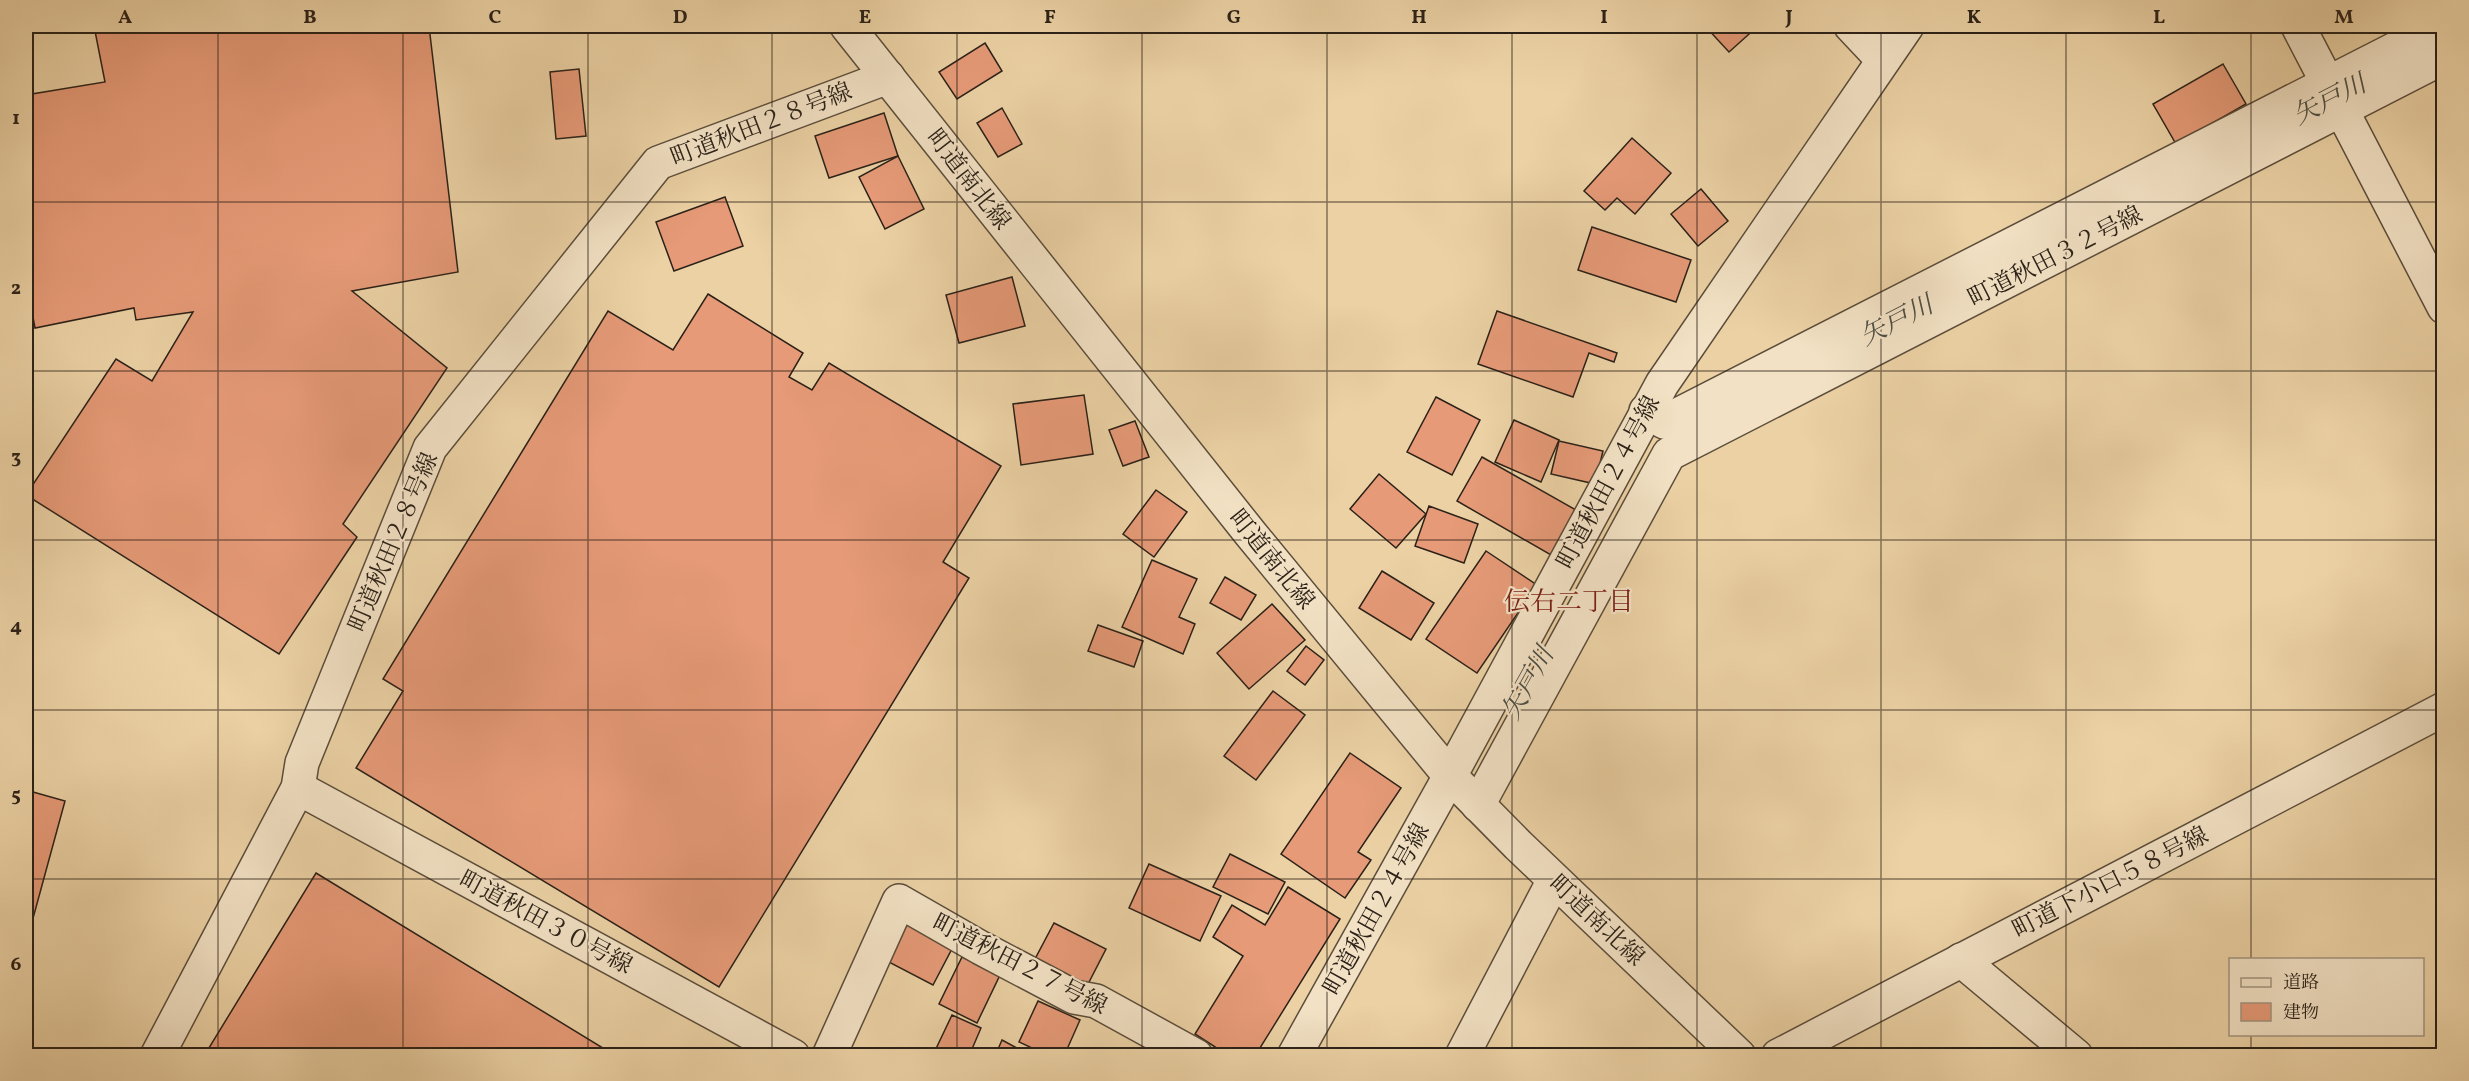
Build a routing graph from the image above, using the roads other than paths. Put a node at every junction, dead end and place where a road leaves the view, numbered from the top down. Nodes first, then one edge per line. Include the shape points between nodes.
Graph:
1 (847, 26) edge
2 (1851, 26) edge
3 (1907, 26) edge
4 (2298, 26) edge
5 (2440, 26) edge
6 (2444, 57) edge
7 (1883, 60) junction
8 (888, 77) junction
9 (2333, 96) junction
10 (2444, 307) edge
11 (1646, 411) junction
12 (2444, 710) edge
13 (1450, 776) junction
14 (298, 788) junction
15 (1478, 805) junction
16 (1554, 880) junction
17 (1961, 960) junction
18 (157, 1056) edge
19 (793, 1056) edge
20 (829, 1056) edge
21 (1196, 1056) edge
22 (1294, 1056) edge
23 (1461, 1056) edge
24 (1739, 1056) edge
25 (1778, 1056) edge
26 (2076, 1056) edge

1 - 8 street, 町道南北線
2 - 7 street
3 - 7 street, 町道秋田２４号線
4 - 9 street
5 - 9 street
6 - 9 street, 町道秋田３２号線
7 - 11 street, 町道秋田２４号線
8 - 13 street, 町道南北線 via 1242,524
8 - 14 street, 町道秋田２８号線 via 658,163 430,448 302,763
9 - 10 street
9 - 11 street via 1664,422
9 - 15 street, 町道秋田３２号線 via 1669,454
11 - 13 street, 町道秋田２４号線
12 - 17 street, 町道下小口５８号線
13 - 15 street, 町道南北線
13 - 22 street, 町道秋田２４号線
14 - 18 street, 町道秋田２８号線
14 - 19 street, 町道秋田３０号線
15 - 16 street, 町道南北線
16 - 23 street
16 - 24 street, 町道南北線
17 - 25 street, 町道下小口５８号線
17 - 26 street
20 - 21 street, 町道秋田２７号線 via 899,901 1074,997 1096,1001

